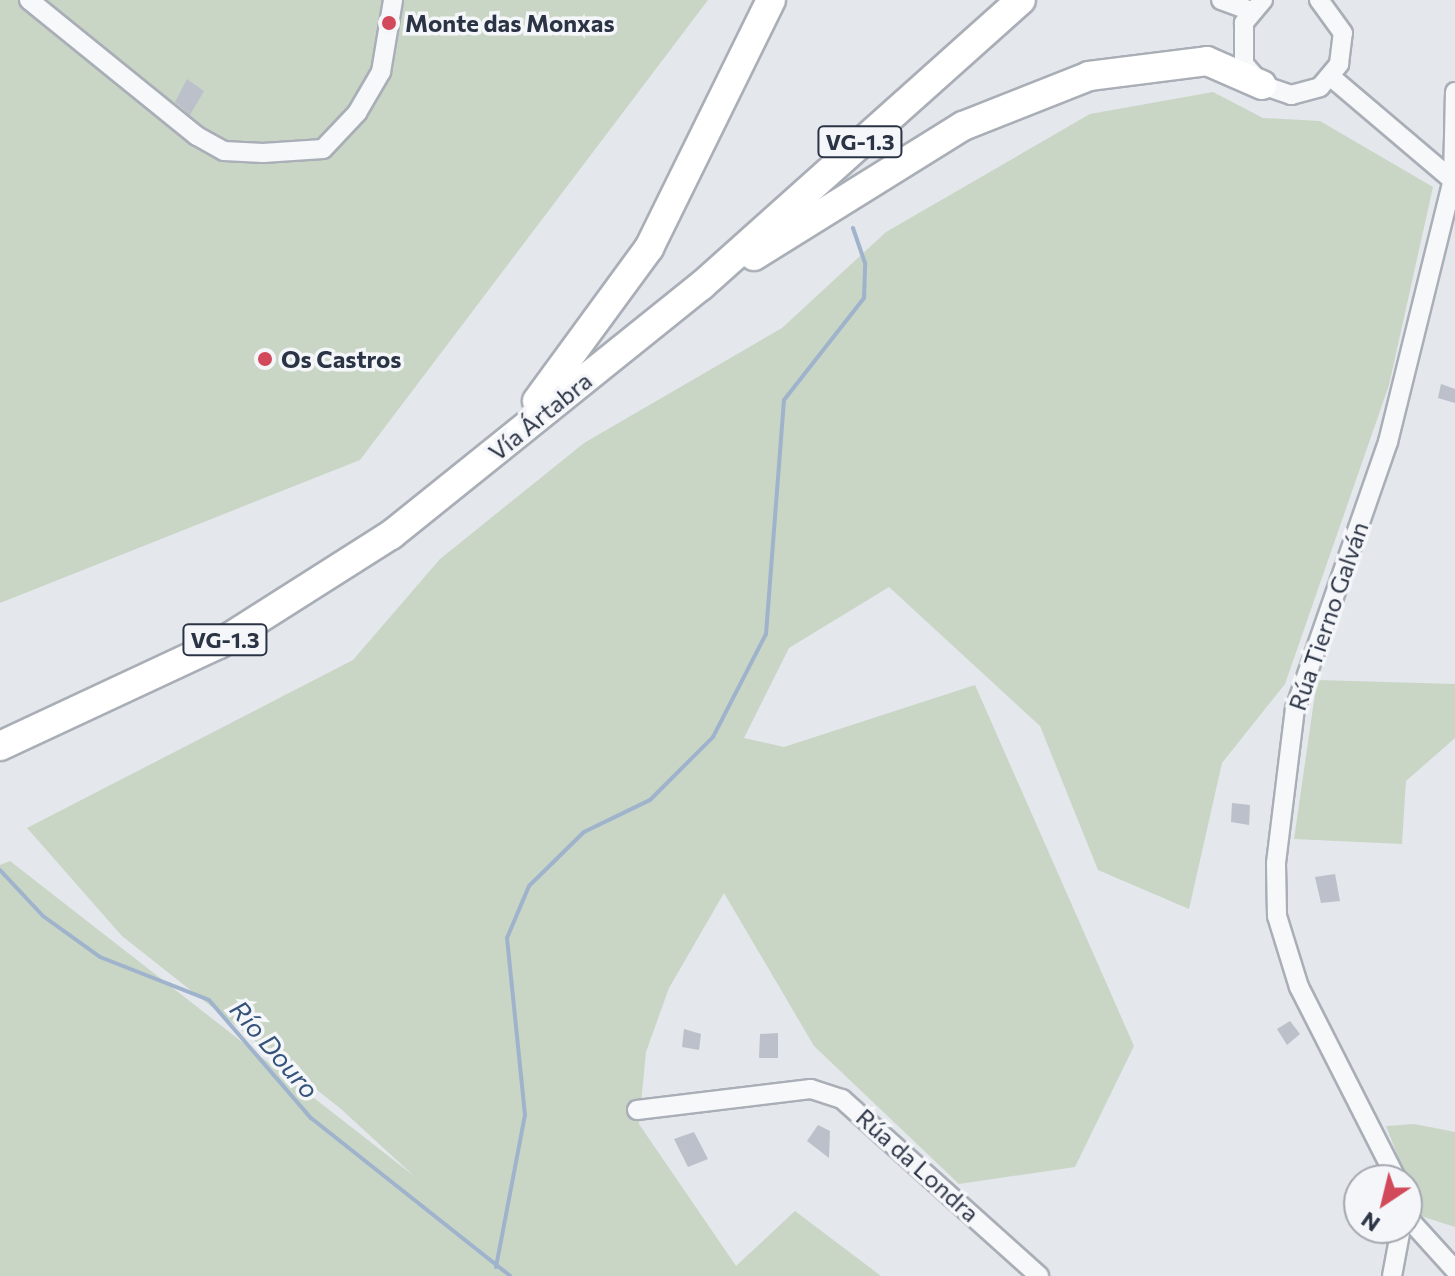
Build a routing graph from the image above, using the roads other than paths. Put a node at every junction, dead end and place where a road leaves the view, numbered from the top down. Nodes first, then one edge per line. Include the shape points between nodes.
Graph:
1 (29, 0) edge
2 (393, 0) edge
3 (771, 0) edge
4 (1021, 0) edge
5 (1221, 0) edge
6 (1319, 0) edge
7 (1257, 5) edge
8 (1331, 77) junction
9 (1262, 85) junction
10 (1455, 92) edge
11 (1454, 181) edge
12 (701, 286) junction
13 (432, 504) junction
14 (0, 746) edge
15 (637, 1110) dead end
16 (1389, 1164) edge
17 (1423, 1235) edge
18 (1398, 1244) edge
19 (1455, 1270) edge
20 (1039, 1276) edge
21 (1392, 1276) edge

1 - 2 street via 197,136 224,151 263,153 323,149 357,113 381,72
3 - 13 highway via 649,248 603,320 512,428
4 - 12 highway, Vía Ártabra / VG-1.3
5 - 7 street
6 - 8 street via 1343,33
7 - 9 street via 1240,50
8 - 9 street via 1306,93
8 - 11 street
9 - 12 highway via 1207,61 1089,76 963,126
10 - 11 street, Rúa Tierno Galván
11 - 16 street, Rúa Tierno Galván via 1388,442 1295,709 1276,863 1277,916 1299,987
12 - 13 highway, Vía Ártabra / VG-1.3
13 - 14 highway, Vía Ártabra / VG-1.3 via 259,621
15 - 20 street, Rúa da Londra via 811,1089 842,1099
17 - 19 street
18 - 21 street

